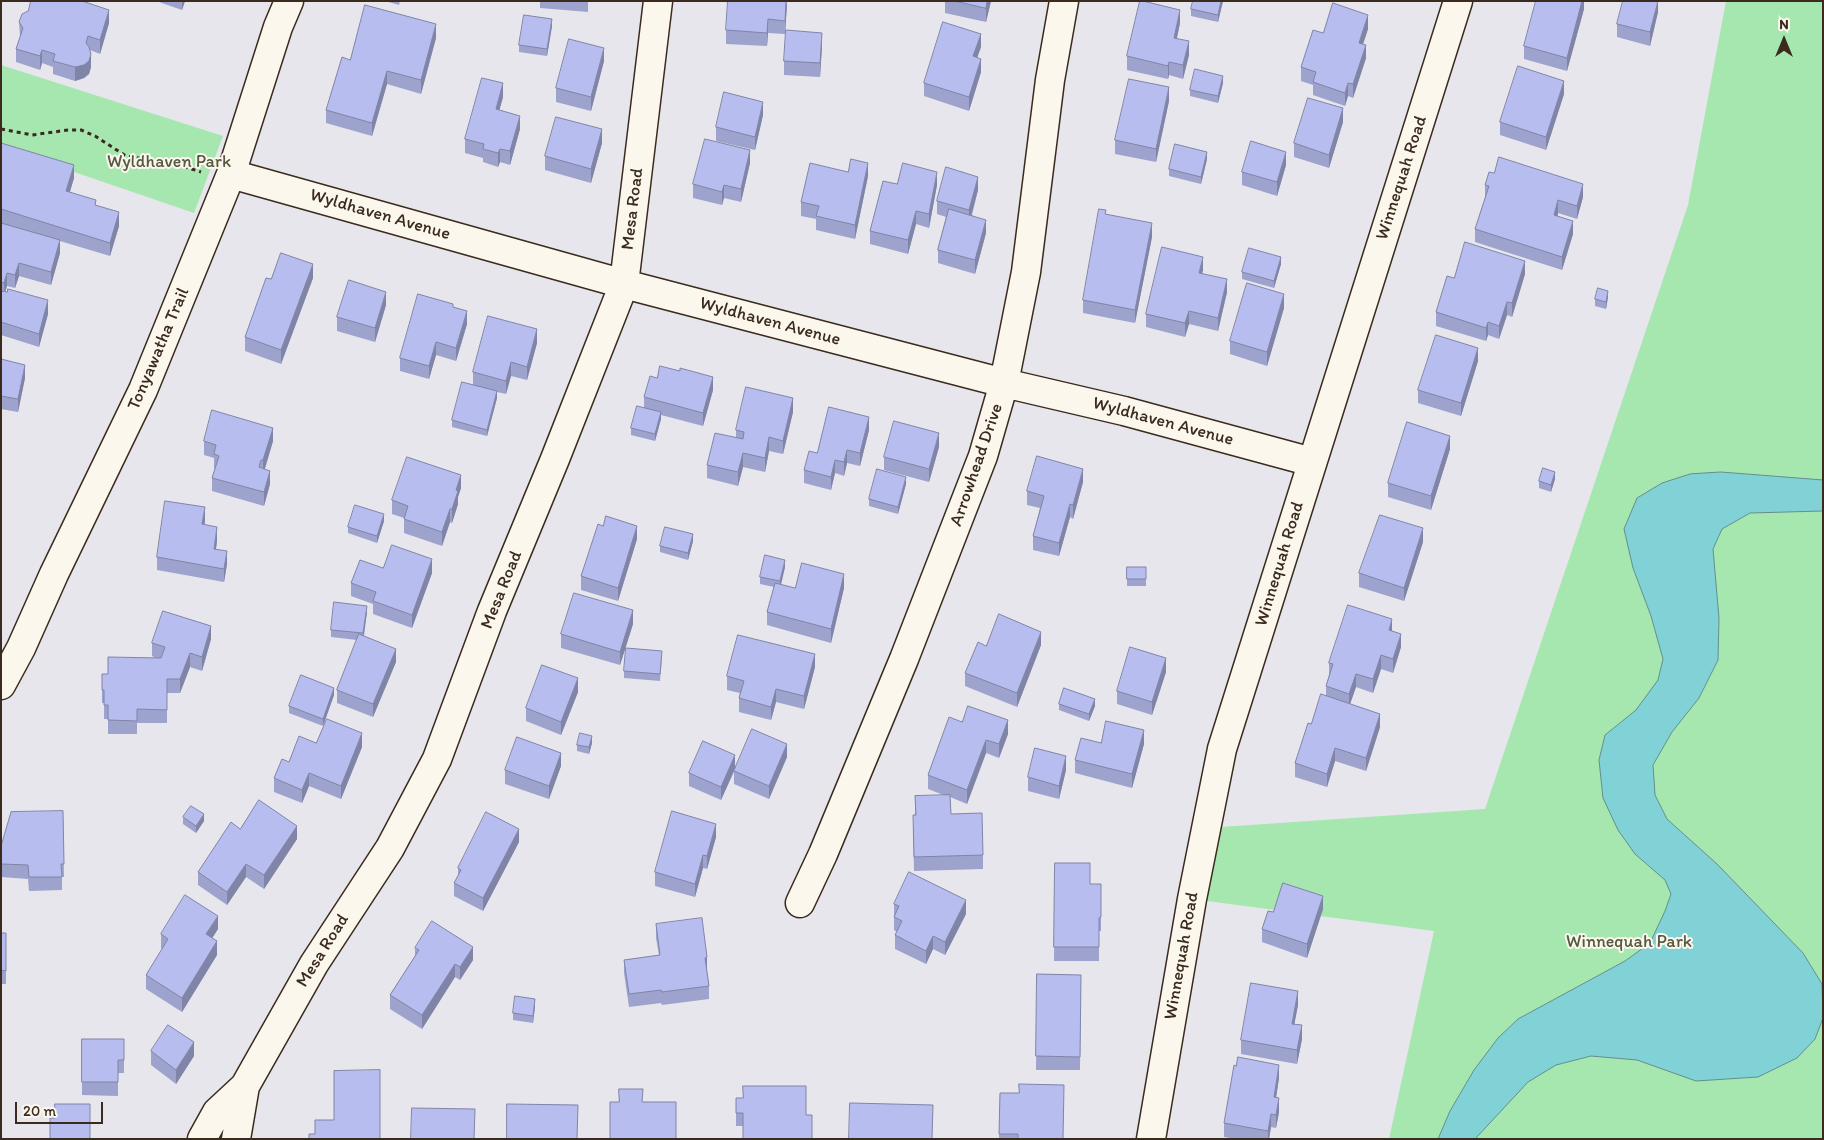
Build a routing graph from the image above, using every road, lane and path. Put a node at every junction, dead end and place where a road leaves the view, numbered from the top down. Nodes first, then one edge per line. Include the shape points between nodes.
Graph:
1 (289, 1) edge
2 (658, 1) edge
3 (1064, 1) edge
4 (1458, 1) edge
5 (1, 128) edge
6 (230, 177) junction
7 (624, 284) junction
8 (1004, 383) junction
9 (1312, 462) junction
10 (1, 685) edge
11 (800, 903) dead end
12 (245, 1086) junction
13 (202, 1139) edge
14 (236, 1139) edge
15 (1151, 1139) edge

1 - 6 street, Tonyawatha Trail
2 - 7 street, Mesa Road
3 - 8 street, Arrowhead Drive via 1050,80 1026,272
4 - 9 street, Winnequah Road
5 - 6 path via 32,136 81,130 126,156
6 - 7 street, Wyldhaven Avenue
6 - 10 street, Tonyawatha Trail via 143,390 22,648
7 - 8 street, Wyldhaven Avenue
7 - 12 street, Mesa Road via 492,611 437,759 390,848 314,964
8 - 9 street, Wyldhaven Avenue via 1124,410
8 - 11 street, Arrowhead Drive via 983,456 904,659
9 - 15 street, Winnequah Road via 1222,750 1190,909
12 - 13 street via 217,1112
12 - 14 street, Mesa Road

